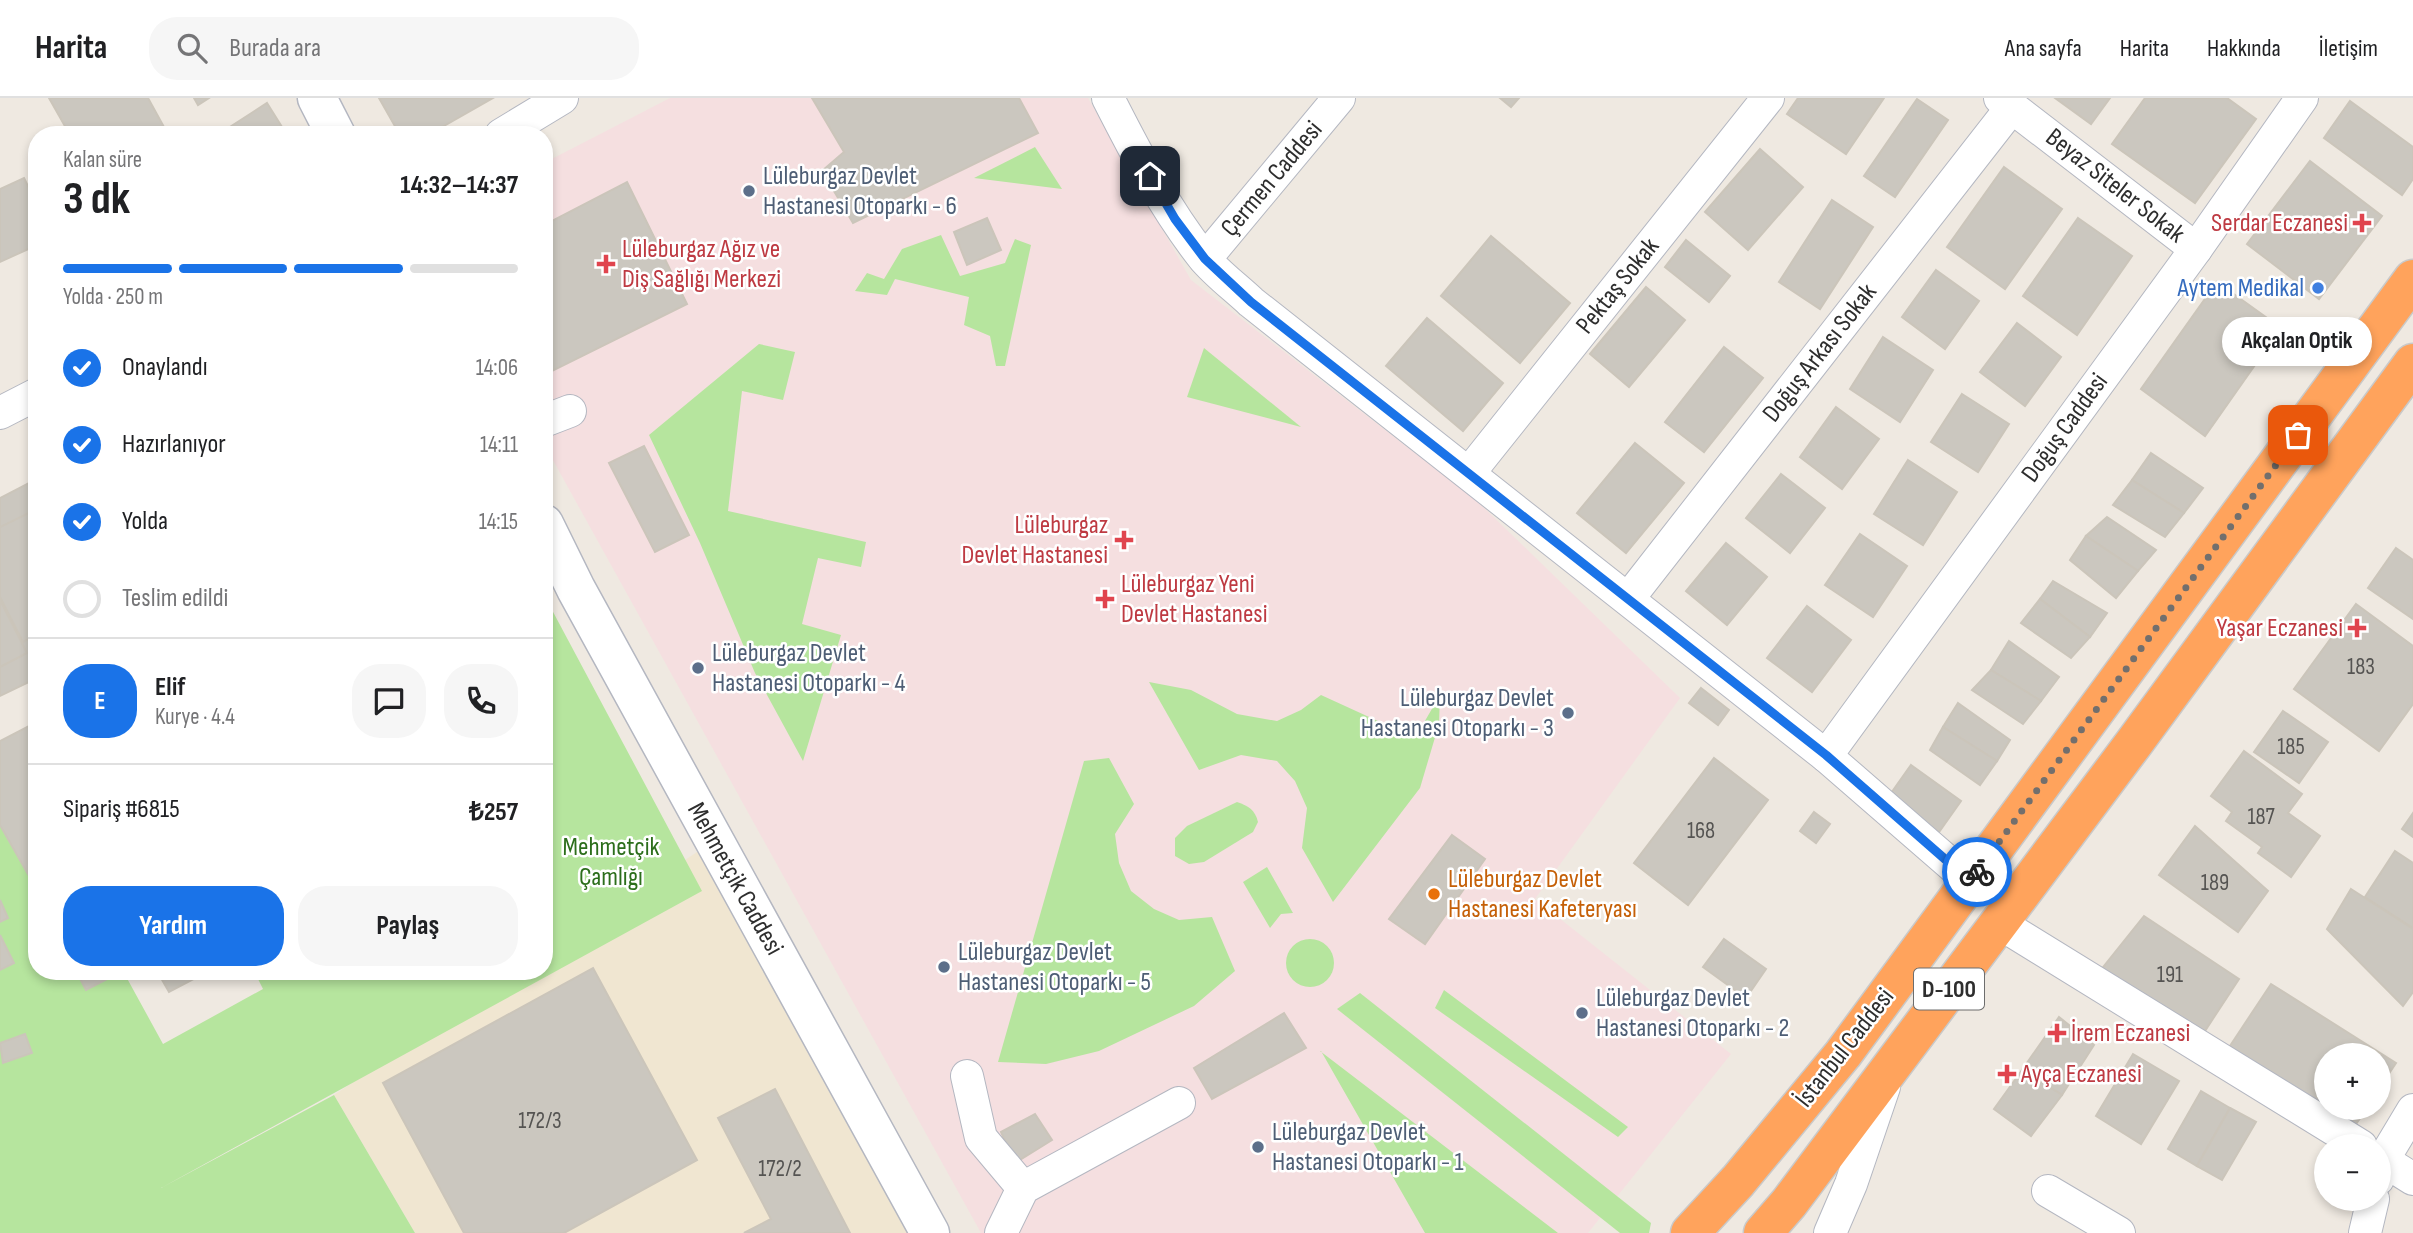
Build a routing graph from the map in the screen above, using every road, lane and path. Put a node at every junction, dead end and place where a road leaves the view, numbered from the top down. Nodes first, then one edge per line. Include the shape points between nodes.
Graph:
1 (317, 98) edge
2 (562, 98) edge
3 (1108, 98) edge
4 (1339, 98) edge
5 (1768, 98) edge
6 (2302, 98) edge
7 (2006, 102) edge
8 (331, 126) edge
9 (515, 126) edge
10 (2196, 248) junction
11 (1205, 259) junction
12 (2413, 279) edge
13 (2413, 363) edge
14 (1469, 473) junction
15 (553, 542) edge
16 (1628, 599) junction
17 (1826, 755) junction
18 (1970, 881) junction
19 (1999, 923) junction
20 (1889, 1069) junction
21 (967, 1076) dead end
22 (1179, 1103) dead end
23 (2413, 1111) edge
24 (2332, 1134) edge
25 (2391, 1140) edge
26 (2391, 1169) edge
27 (2413, 1179) edge
28 (1023, 1188) junction
29 (2048, 1191) dead end
30 (2371, 1211) edge
31 (930, 1233) edge
32 (1000, 1233) edge
33 (1690, 1233) edge
34 (1763, 1233) edge
35 (1830, 1233) edge
36 (2119, 1233) edge
37 (2365, 1233) edge

1 - 8 street
2 - 9 street
3 - 11 street via 1175,219
4 - 11 street, Çermen Caddesi
5 - 14 street, Pektaş Sokak
6 - 10 street, Doğuş Caddesi
7 - 10 street, Beyaz Siteler Sokak
7 - 16 street, Doğuş Arkası Sokak
10 - 17 street, Doğuş Caddesi
11 - 14 street via 1251,302
12 - 18 highway, İstanbul Caddesi / D-100
13 - 19 highway, İstanbul Caddesi / D-100
14 - 16 street
15 - 31 street, Mehmetçik Caddesi
16 - 17 street
17 - 18 street
18 - 33 highway, İstanbul Caddesi / D-100 via 1843,1054
19 - 20 highway, İstanbul Caddesi / D-100
19 - 24 street
20 - 34 highway, İstanbul Caddesi / D-100
20 - 35 street via 1851,1185
21 - 28 street via 981,1138
22 - 28 street
23 - 25 street
26 - 27 street
28 - 32 street
29 - 36 street
30 - 37 street

